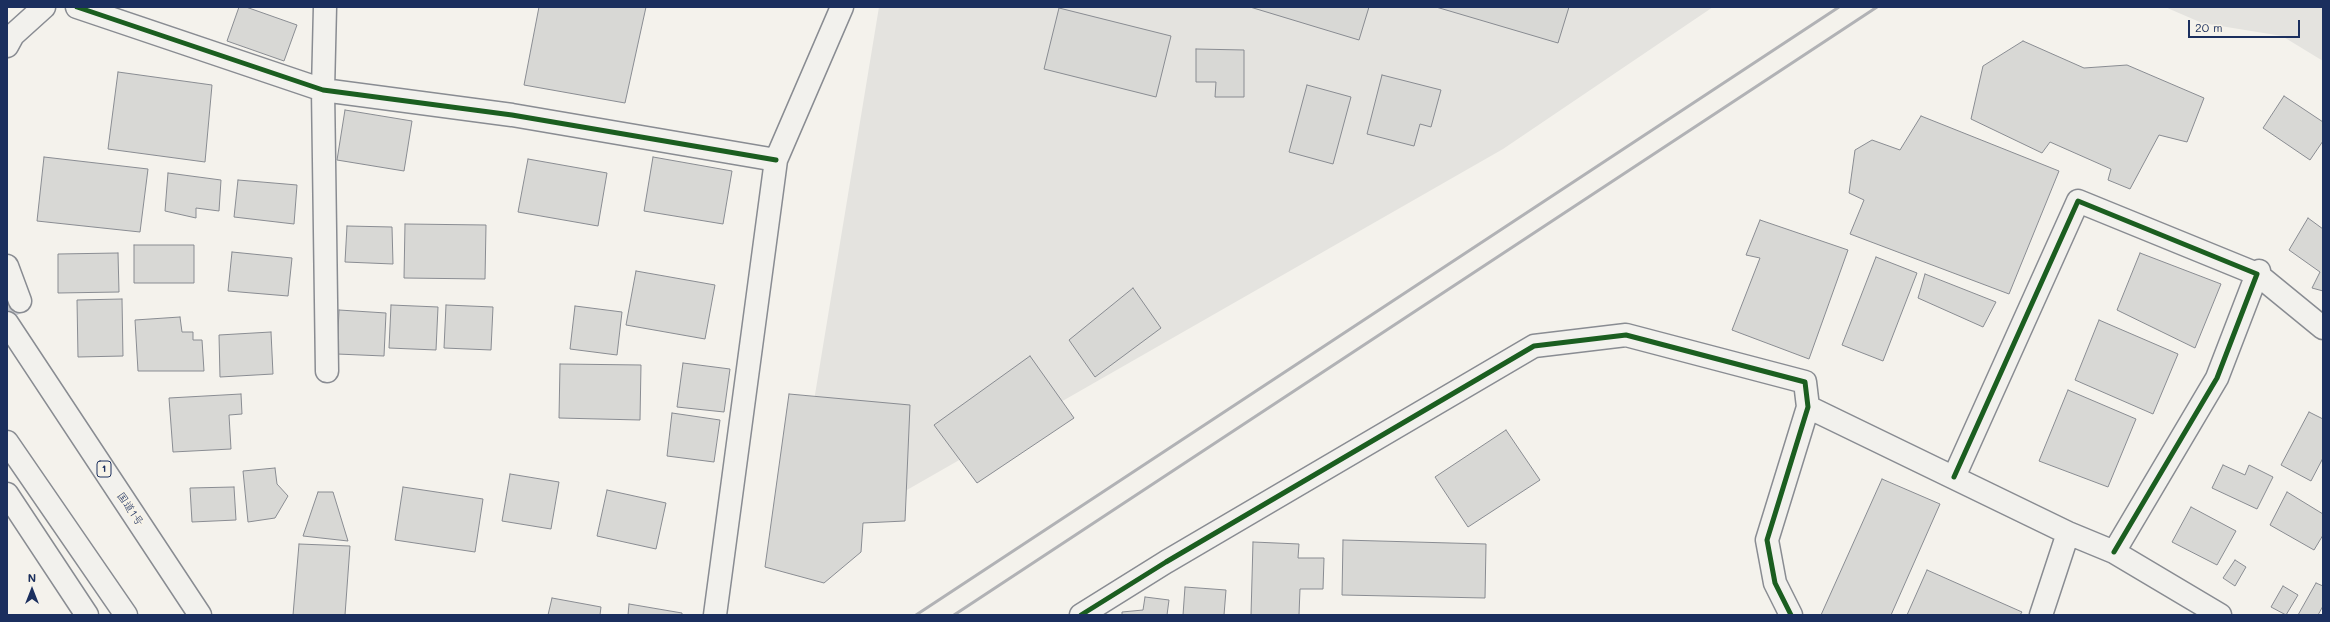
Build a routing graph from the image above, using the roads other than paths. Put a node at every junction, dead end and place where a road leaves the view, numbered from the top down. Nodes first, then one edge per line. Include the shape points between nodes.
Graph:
1 (44, 7) edge
2 (77, 7) edge
3 (325, 7) edge
4 (842, 7) edge
5 (7, 46) edge
6 (323, 90) junction
7 (776, 160) junction
8 (7, 266) edge
9 (2258, 272) junction
10 (20, 301) dead end
11 (7, 323) edge
12 (2323, 328) edge
13 (327, 371) dead end
14 (1808, 407) junction
15 (7, 442) edge
16 (1954, 477) junction
17 (7, 494) edge
18 (2068, 533) junction
19 (2114, 552) junction
20 (87, 615) edge
21 (126, 615) edge
22 (200, 615) edge
23 (715, 615) edge
24 (1081, 615) edge
25 (1791, 615) edge
26 (2041, 615) edge
27 (2220, 615) edge

1 - 5 main road via 13,35
2 - 6 main road
3 - 6 main road
4 - 7 main road
6 - 7 main road via 512,115
6 - 13 main road
7 - 23 main road
8 - 10 main road
9 - 12 main road
9 - 16 main road via 2078,201
9 - 19 main road via 2217,378
11 - 22 main road, 国道1号 / 1
14 - 16 main road
14 - 24 main road via 1805,382 1626,335 1534,346 1166,562
14 - 25 main road via 1767,540 1775,583
15 - 21 main road
16 - 18 main road
17 - 20 main road
18 - 19 main road
18 - 26 main road
19 - 27 main road

